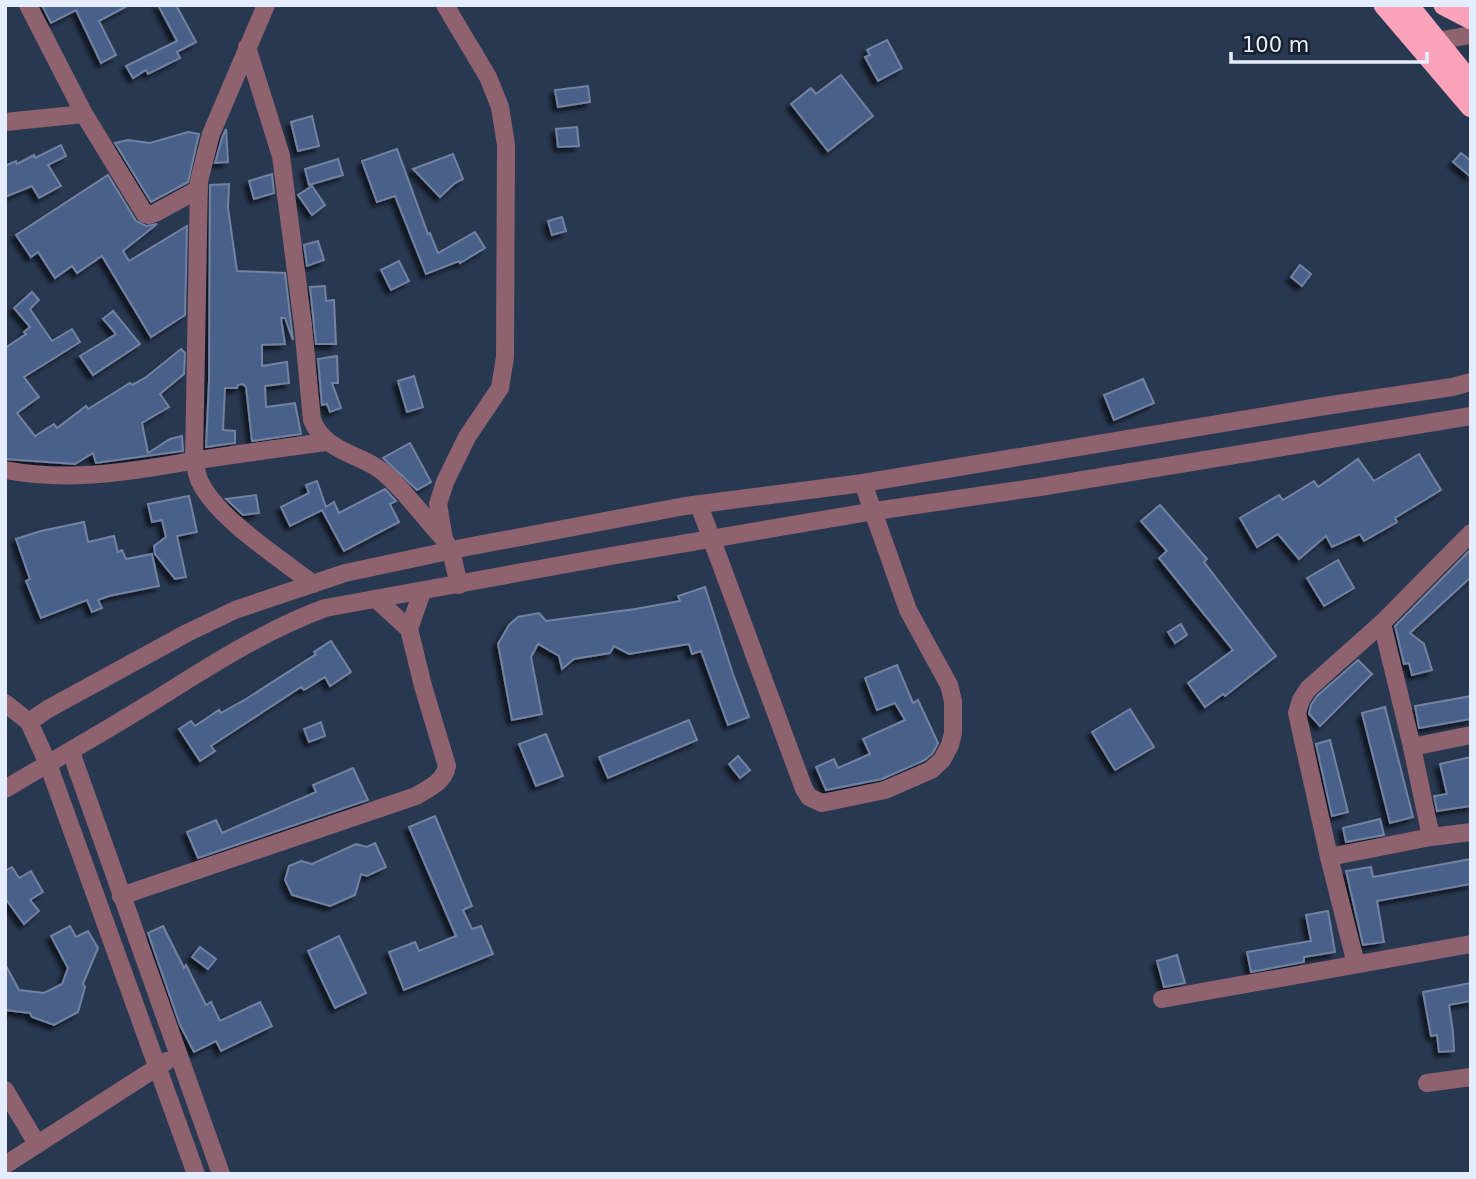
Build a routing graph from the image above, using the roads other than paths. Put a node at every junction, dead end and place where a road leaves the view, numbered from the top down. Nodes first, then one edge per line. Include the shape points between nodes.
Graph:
1 (28, 5) edge
2 (266, 5) edge
3 (445, 5) edge
4 (1384, 5) edge
5 (1408, 5) edge
6 (1444, 5) edge
7 (1458, 5) edge
8 (1470, 19) edge
9 (1471, 35) edge
10 (1436, 41) junction
11 (247, 47) junction
12 (1471, 83) edge
13 (1471, 107) edge
14 (84, 114) junction
15 (5, 122) edge
16 (199, 190) junction
17 (1471, 382) edge
18 (1451, 387) junction
19 (1463, 417) edge
20 (326, 442) junction
21 (194, 461) junction
22 (5, 470) edge
23 (863, 483) junction
24 (699, 505) junction
25 (875, 511) junction
26 (1471, 533) edge
27 (710, 539) junction
28 (447, 545) junction
29 (313, 584) junction
30 (459, 585) junction
31 (422, 592) junction
32 (376, 599) junction
33 (1382, 623) junction
34 (410, 629) junction
35 (5, 703) edge
36 (29, 722) junction
37 (1471, 736) edge
38 (1412, 747) junction
39 (71, 752) junction
40 (48, 764) junction
41 (5, 789) edge
42 (1471, 832) edge
43 (1431, 837) junction
44 (1329, 857) junction
45 (121, 896) junction
46 (1471, 943) edge
47 (1356, 964) junction
48 (1162, 999) dead end
49 (179, 1054) junction
50 (159, 1065) junction
51 (1471, 1077) edge
52 (1427, 1083) dead end
53 (5, 1090) edge
54 (37, 1144) junction
55 (5, 1165) edge
56 (196, 1174) edge
57 (221, 1174) edge

1 - 14 street
2 - 11 street
3 - 28 street via 488,77 500,107 506,145 502,382 445,482 438,504
4 - 13 highway
5 - 10 highway
6 - 8 highway
7 - 8 street
9 - 10 street
10 - 12 highway
11 - 16 street via 212,134
11 - 20 street via 281,156 312,420
14 - 15 street
14 - 16 street via 145,214
16 - 21 street
17 - 18 street
18 - 19 street
18 - 23 street
19 - 25 street
20 - 21 street
20 - 28 street via 382,470
21 - 22 street via 142,471 65,477
21 - 29 street via 207,494 230,518
23 - 24 street
23 - 25 street
24 - 27 street
24 - 28 street
25 - 27 street
25 - 27 street via 908,610 949,685 953,733 942,760 930,770 885,790 830,803 815,801 804,789
26 - 33 street
27 - 30 street
28 - 29 street
28 - 30 street
29 - 36 street via 234,610
30 - 31 street
31 - 32 street
31 - 34 street
32 - 34 street
32 - 39 street via 325,608 290,621
33 - 38 street
33 - 44 street via 1308,690 1297,713
34 - 45 street via 447,766 441,780 416,796
35 - 36 street
36 - 40 street
37 - 38 street
38 - 43 street
39 - 40 street
39 - 45 street
40 - 41 street
40 - 50 street
42 - 43 street
43 - 44 street
44 - 47 street
45 - 49 street
46 - 47 street
47 - 48 street
49 - 50 street
49 - 57 street
50 - 54 street
50 - 56 street
51 - 52 street
53 - 54 street
54 - 55 street

